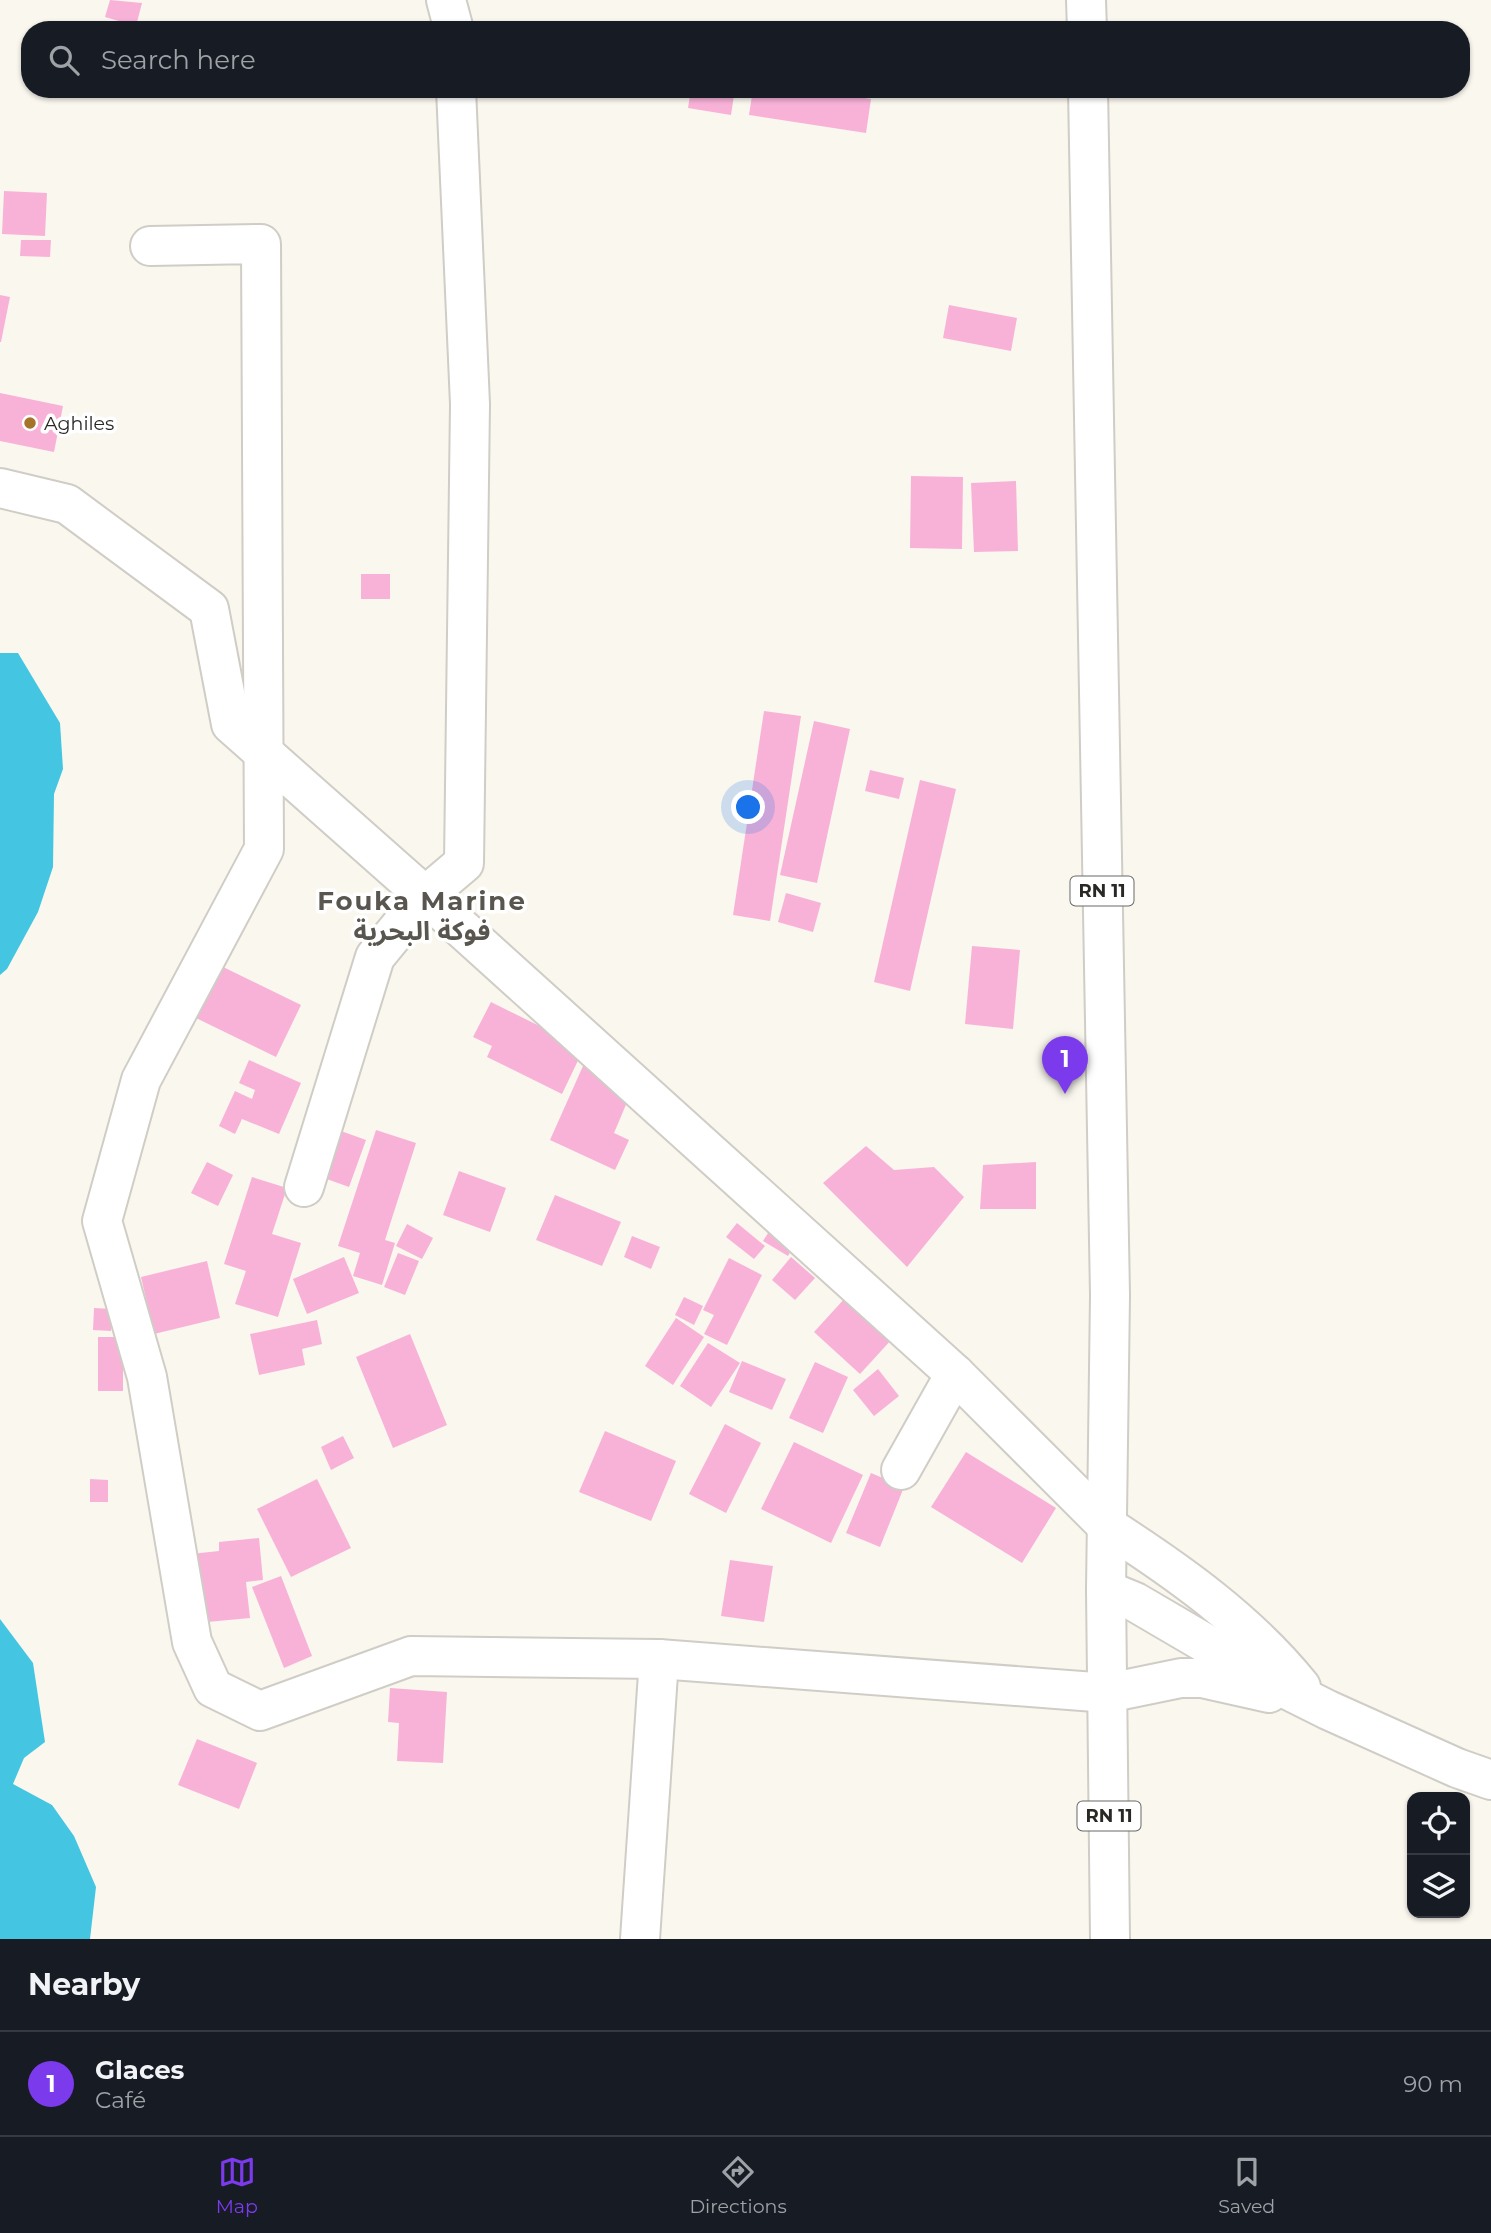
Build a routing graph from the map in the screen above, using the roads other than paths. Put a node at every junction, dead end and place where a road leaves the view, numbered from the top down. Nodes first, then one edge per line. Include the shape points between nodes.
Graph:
1 (446, 0) edge
2 (1086, 0) edge
3 (452, 21) edge
4 (1087, 21) edge
5 (456, 98) edge
6 (1088, 98) edge
7 (150, 246) dead end
8 (0, 488) edge
9 (264, 754) junction
10 (425, 896) junction
11 (303, 1187) dead end
12 (955, 1374) junction
13 (901, 1470) dead end
14 (1107, 1526) junction
15 (1106, 1590) junction
16 (659, 1659) junction
17 (1108, 1693) junction
18 (1320, 1706) junction
19 (1491, 1780) edge
20 (640, 1939) edge
21 (1110, 1939) edge

1 - 3 street
2 - 4 street
5 - 10 street via 470,404 464,863
6 - 14 street, RN 11 via 1110,1295
7 - 9 street via 261,244
8 - 9 street via 67,504 209,609 231,724
9 - 10 street
9 - 16 street via 264,849 141,1080 102,1221 147,1377 192,1642 213,1688 260,1711 411,1656
10 - 11 street via 375,957
10 - 12 street
12 - 13 street
12 - 14 street
14 - 15 street, RN 11
14 - 18 street via 1224,1610 1275,1655
15 - 17 street, RN 11
15 - 18 street
16 - 17 street
16 - 20 street
17 - 18 street via 1202,1678
17 - 21 street, RN 11
18 - 19 street

